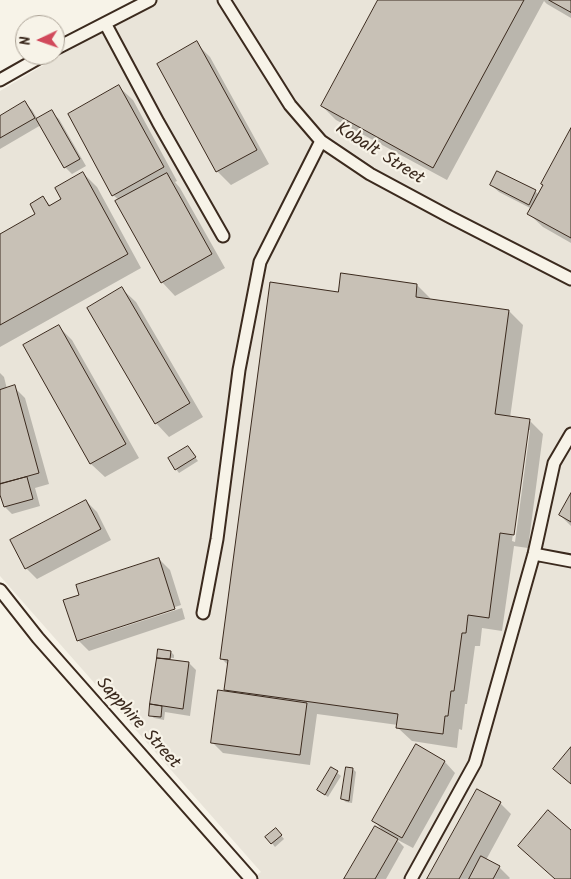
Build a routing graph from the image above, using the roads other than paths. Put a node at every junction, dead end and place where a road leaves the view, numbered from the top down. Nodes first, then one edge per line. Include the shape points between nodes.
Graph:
1 (150, 0) edge
2 (224, 0) edge
3 (105, 23) junction
4 (65, 44) edge
5 (26, 65) edge
6 (0, 80) edge
7 (321, 141) junction
8 (223, 236) dead end
9 (571, 279) edge
10 (571, 434) edge
11 (534, 554) junction
12 (571, 561) edge
13 (0, 590) edge
14 (203, 613) dead end
15 (251, 879) edge
16 (411, 879) edge

1 - 3 lane
2 - 7 lane, Kobalt Street via 290,105
3 - 4 lane
3 - 8 lane
5 - 6 lane
7 - 9 lane, Kobalt Street via 370,174
7 - 14 lane via 260,262 238,370 217,539
10 - 11 lane via 554,463
11 - 12 lane
11 - 16 lane via 475,763
13 - 15 lane, Sapphire Street via 38,638

